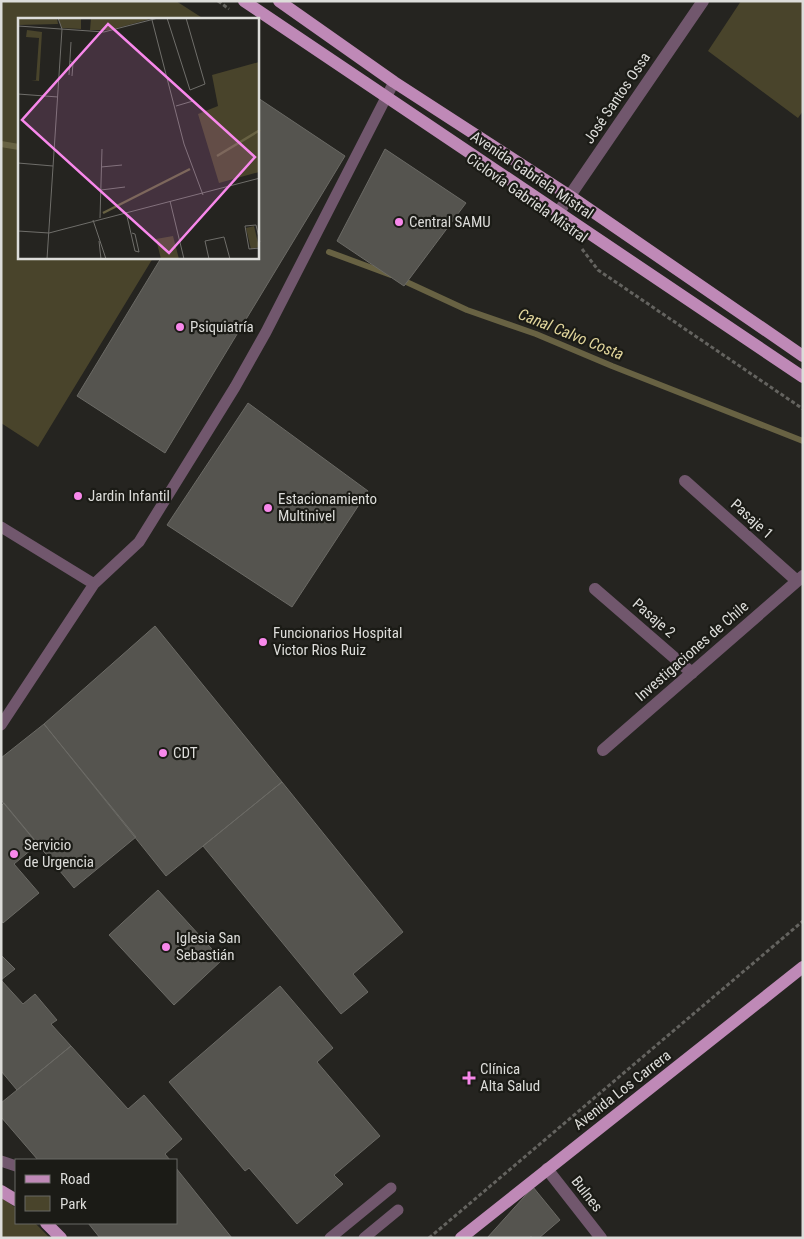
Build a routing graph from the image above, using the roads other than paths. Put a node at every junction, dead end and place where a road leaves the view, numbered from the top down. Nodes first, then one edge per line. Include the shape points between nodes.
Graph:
1 (244, 1) edge
2 (279, 1) edge
3 (703, 1) edge
4 (394, 82) junction
5 (386, 96) junction
6 (570, 196) junction
7 (558, 212) junction
8 (802, 356) edge
9 (798, 373) edge
10 (685, 482) dead end
11 (1, 527) edge
12 (800, 579) edge
13 (94, 584) junction
14 (595, 589) dead end
15 (692, 673) junction
16 (1, 725) edge
17 (603, 750) dead end
18 (803, 967) edge
19 (1, 1161) edge
20 (15, 1166) edge
21 (548, 1169) junction
22 (391, 1188) dead end
23 (1, 1190) edge
24 (15, 1199) edge
25 (398, 1210) dead end
26 (47, 1224) edge
27 (61, 1238) edge
28 (330, 1238) edge
29 (364, 1238) edge
30 (461, 1238) edge
31 (600, 1238) edge

1 - 5 main road, Avenida Gabriela Mistral
2 - 4 main road, Avenida Gabriela Mistral
3 - 6 street, José Santos Ossa
4 - 5 lane
4 - 6 main road, Avenida Gabriela Mistral
5 - 7 main road, Avenida Gabriela Mistral
5 - 13 lane via 235,387 139,542
6 - 7 street, José Santos Ossa
6 - 8 main road, Avenida Gabriela Mistral
7 - 9 main road, Avenida Gabriela Mistral
8 - 9 street
10 - 12 street, Pasaje 1
11 - 13 lane
12 - 15 street, Investigaciones de Chile
13 - 16 lane
14 - 15 street, Pasaje 2
15 - 17 street, Investigaciones de Chile
18 - 21 main road, Avenida Los Carrera
19 - 20 lane
21 - 30 main road, Avenida Los Carrera
21 - 31 street, Bulnes
22 - 28 lane
23 - 24 main road
25 - 29 lane
26 - 27 main road

